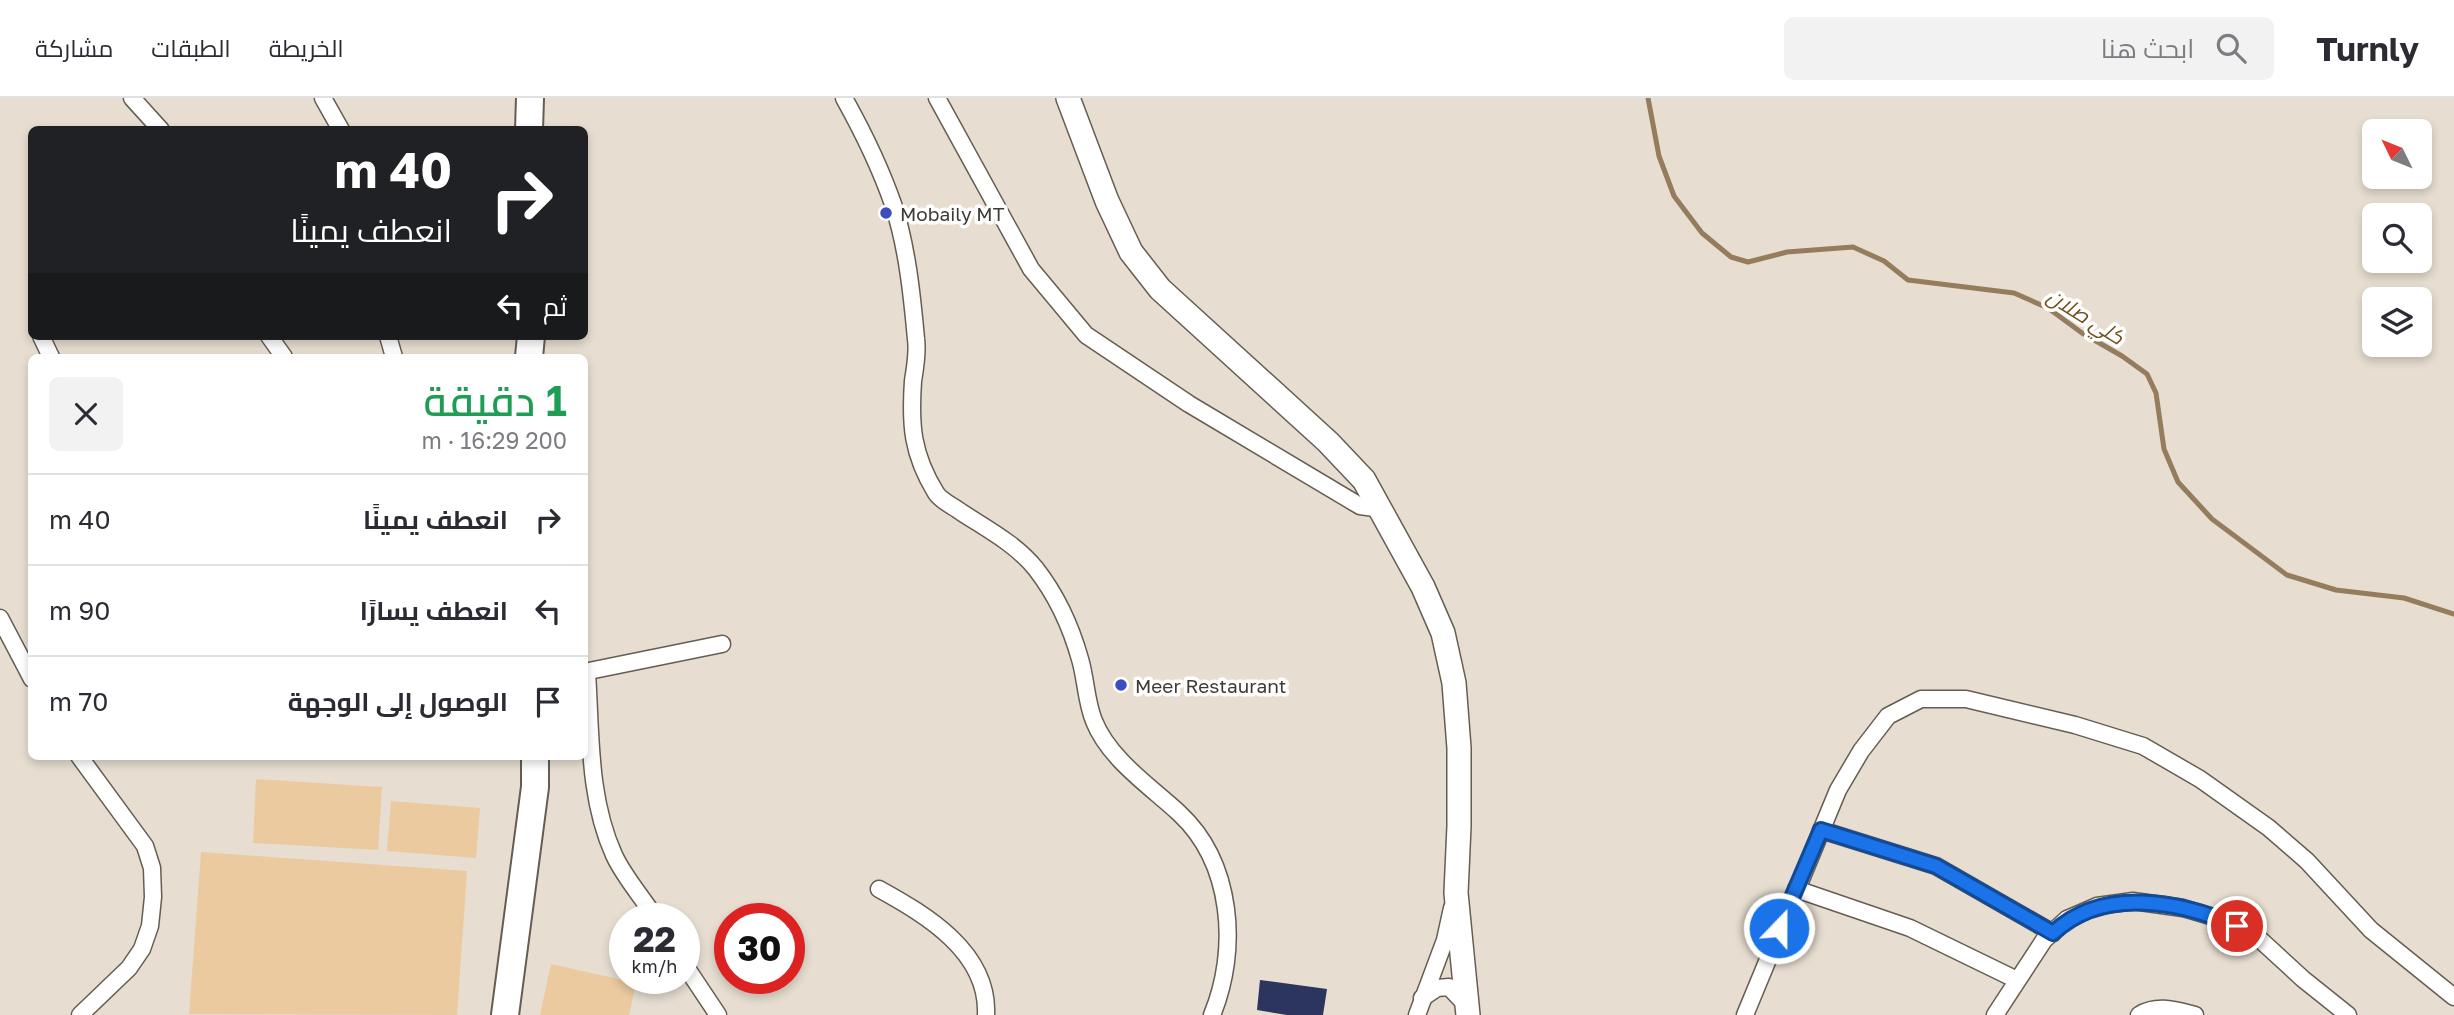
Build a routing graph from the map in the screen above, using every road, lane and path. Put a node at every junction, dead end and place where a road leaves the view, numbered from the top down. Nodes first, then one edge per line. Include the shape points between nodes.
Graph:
1 (132, 98) edge
2 (323, 98) edge
3 (530, 98) edge
4 (844, 98) edge
5 (937, 98) edge
6 (1068, 98) edge
7 (157, 126) edge
8 (339, 126) edge
9 (529, 126) edge
10 (1382, 509) junction
11 (0, 618) edge
12 (722, 644) dead end
13 (28, 671) edge
14 (588, 672) edge
15 (588, 703) edge
16 (82, 760) edge
17 (535, 760) edge
18 (1821, 830) junction
19 (879, 889) dead end
20 (1796, 889) junction
21 (1456, 893) junction
22 (645, 903) edge
23 (2053, 933) junction
24 (2017, 980) junction
25 (700, 988) edge
26 (2454, 997) edge
27 (1422, 999) junction
28 (1468, 1011) edge
29 (80, 1015) edge
30 (505, 1015) edge
31 (718, 1015) edge
32 (986, 1015) edge
33 (1212, 1015) edge
34 (1417, 1015) edge
35 (1745, 1015) edge
36 (1995, 1015) edge
37 (2138, 1015) edge
38 (2195, 1015) edge
39 (2348, 1015) edge

1 - 7 street
2 - 8 street
3 - 9 main road
4 - 33 street via 893,206 910,283 917,343 914,445 938,496 1016,548 1036,569 1068,623 1094,722 1118,757 1181,815 1206,847 1224,889 1228,947 1221,993
5 - 10 street via 1031,270 1086,335 1189,404 1360,506
6 - 10 street via 1131,252 1160,289 1337,452 1364,480
10 - 21 street via 1443,633 1454,683 1460,825
11 - 13 street
12 - 14 street
15 - 22 street via 593,779 602,821 614,857
16 - 29 street via 145,846 152,868 153,897 142,949 129,968
17 - 30 main road
18 - 20 street
18 - 23 street via 1936,866
18 - 26 street via 1861,751 1888,716 1921,699 1966,699 2075,725 2143,746 2269,828 2307,861 2371,930
19 - 32 street via 928,917 962,950 979,977
20 - 24 street via 1910,928
20 - 35 street
21 - 27 street via 1445,940
21 - 28 street
23 - 24 street
23 - 39 street via 2067,919 2097,906 2133,901 2183,908 2254,934
24 - 36 street
25 - 31 street
27 - 28 street via 1437,988 1449,988
27 - 34 street
37 - 38 street via 2168,1008

